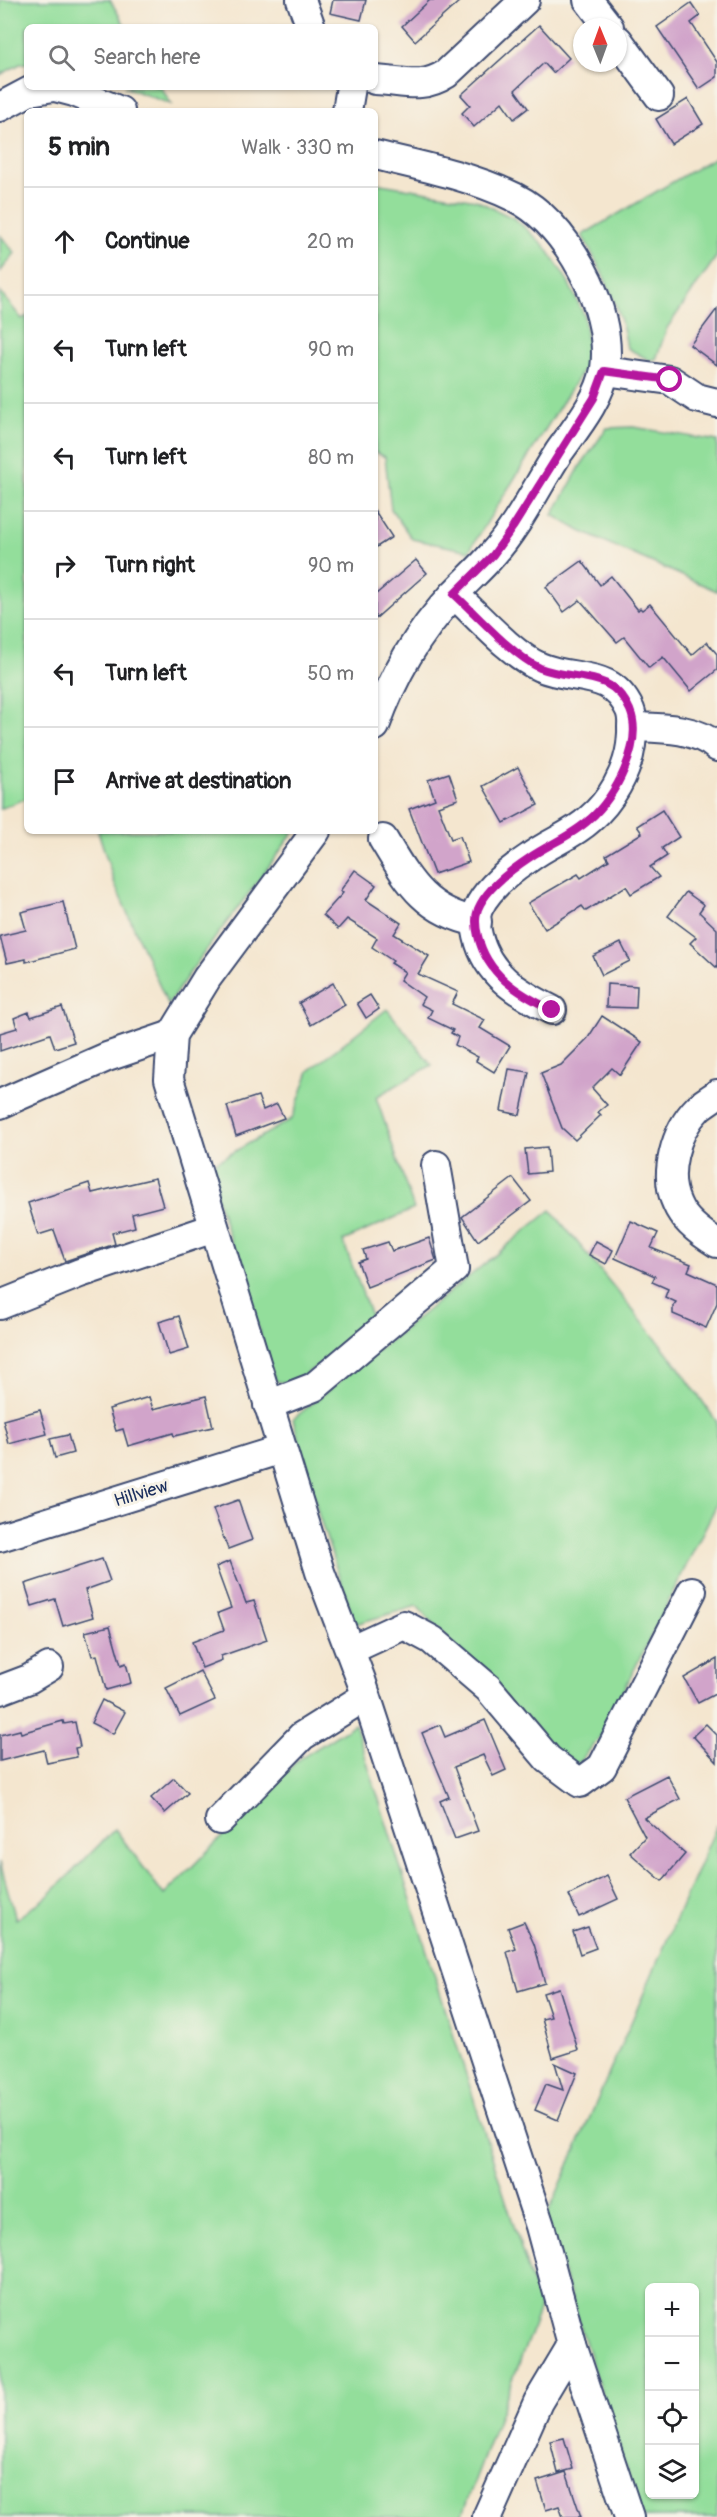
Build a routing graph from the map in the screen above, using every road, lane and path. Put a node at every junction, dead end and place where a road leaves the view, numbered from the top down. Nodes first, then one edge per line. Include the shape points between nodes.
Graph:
1 (301, 0) edge
2 (525, 0) edge
3 (588, 0) edge
4 (602, 18) edge
5 (310, 24) edge
6 (627, 52) edge
7 (378, 80) edge
8 (36, 90) edge
9 (66, 90) edge
10 (350, 90) edge
11 (659, 96) dead end
12 (0, 107) edge
13 (113, 108) edge
14 (348, 108) edge
15 (378, 156) edge
16 (604, 371) junction
17 (717, 403) edge
18 (454, 594) junction
19 (378, 718) edge
20 (632, 727) junction
21 (717, 747) edge
22 (314, 834) edge
23 (383, 839) dead end
24 (477, 922) junction
25 (552, 1010) dead end
26 (172, 1035) junction
27 (717, 1094) edge
28 (0, 1104) edge
29 (436, 1165) dead end
30 (214, 1228) junction
31 (717, 1243) edge
32 (0, 1305) edge
33 (268, 1405) junction
34 (282, 1449) junction
35 (0, 1537) edge
36 (692, 1591) dead end
37 (351, 1650) junction
38 (49, 1668) dead end
39 (0, 1690) edge
40 (366, 1696) junction
41 (220, 1820) dead end
42 (572, 2345) junction
43 (487, 2517) edge
44 (629, 2517) edge

1 - 5 street
2 - 7 street via 433,82
3 - 4 street
6 - 11 street
8 - 12 street
9 - 13 street
10 - 14 street
15 - 16 street via 432,168 487,187 515,198 541,216 564,240 594,293 605,330
16 - 17 street via 670,380 697,398
16 - 18 street via 594,398 513,527 493,555
18 - 19 street via 405,658
18 - 20 street via 540,668 605,681 620,693 631,712
20 - 21 street via 679,730
20 - 24 street via 623,774 603,808 502,880 478,910
22 - 26 street via 207,978
23 - 24 street via 404,875 426,900 448,914
24 - 25 street via 483,954 500,978
26 - 28 street via 107,1057
26 - 30 street via 169,1079
27 - 31 street via 697,1109 685,1126 671,1163 671,1188 677,1206 693,1225
29 - 33 street via 454,1269 314,1387
30 - 32 street via 80,1273
30 - 33 street
33 - 34 street
34 - 35 street, Hillview
34 - 37 street via 320,1572
36 - 37 street via 602,1767 580,1783 548,1759 488,1688 432,1640 404,1625
37 - 40 street
38 - 39 street
40 - 41 street via 302,1736
40 - 42 street via 540,2226
42 - 43 street via 538,2402
42 - 44 street

